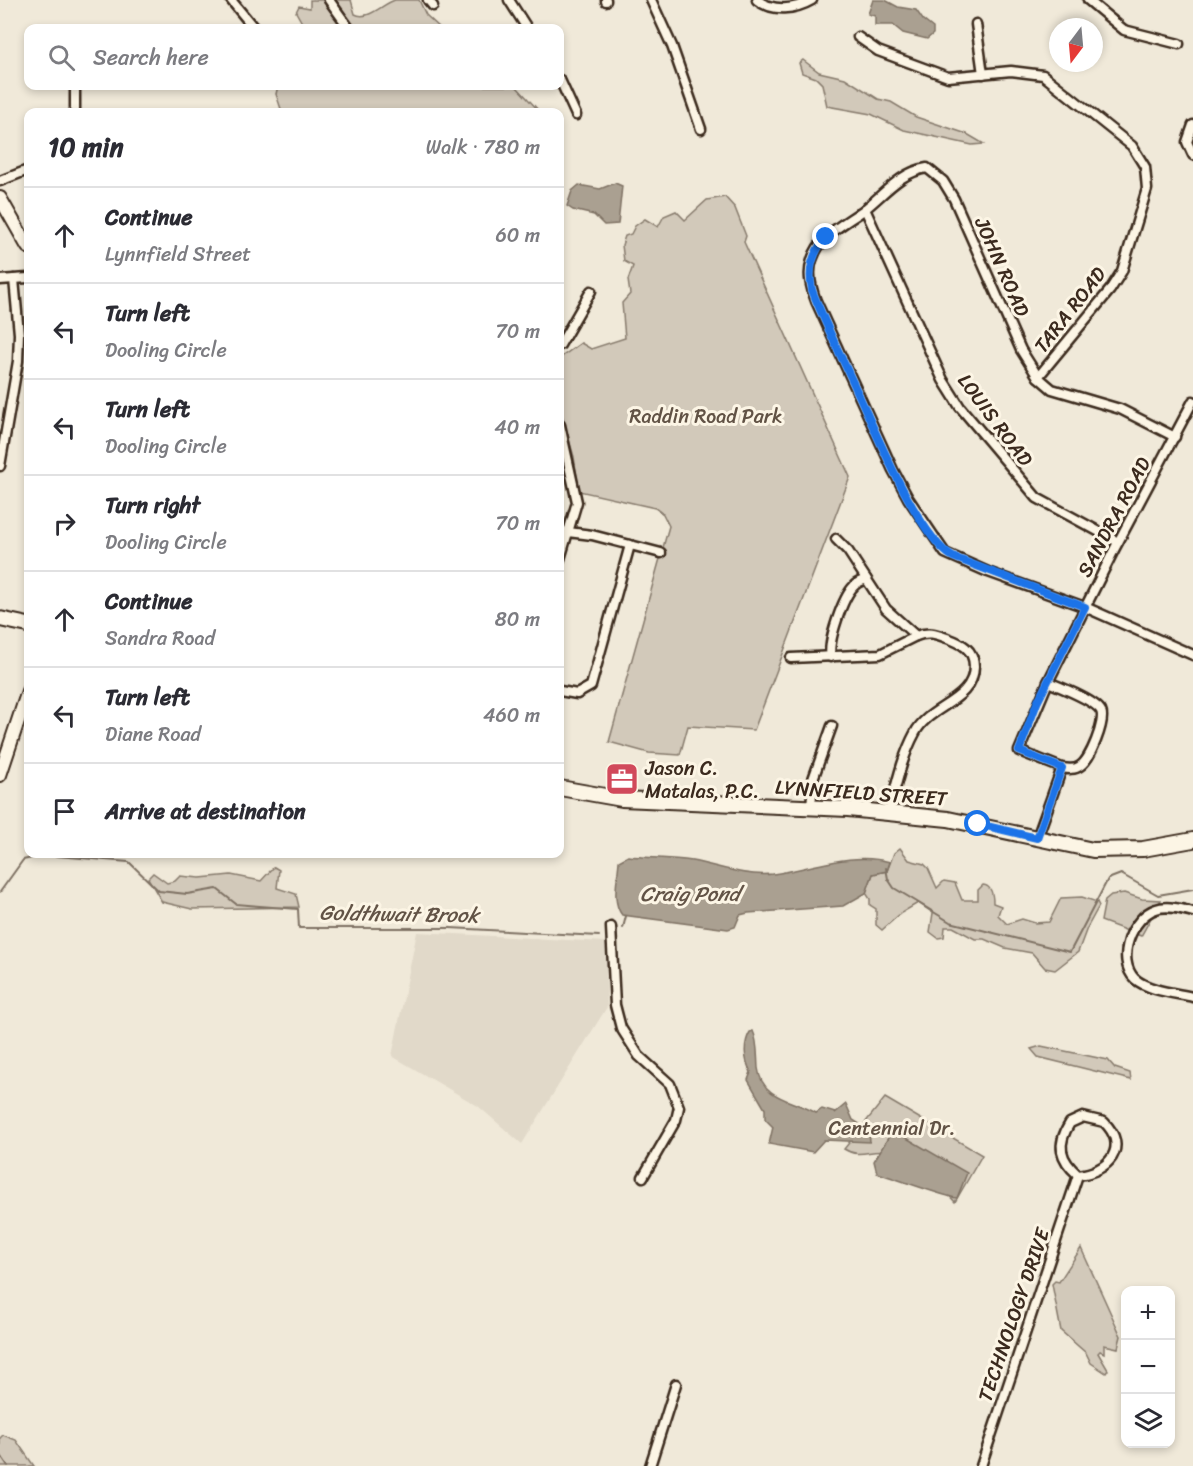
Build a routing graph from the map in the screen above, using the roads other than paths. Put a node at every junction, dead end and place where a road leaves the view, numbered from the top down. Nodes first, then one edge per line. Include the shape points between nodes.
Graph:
1 (231, 0) edge
2 (329, 0) edge
3 (509, 0) edge
4 (651, 0) edge
5 (757, 0) edge
6 (812, 0) edge
7 (1088, 0) edge
8 (251, 24) edge
9 (346, 24) edge
10 (524, 24) edge
11 (976, 24) dead end
12 (858, 37) dead end
13 (1179, 44) dead end
14 (983, 74) junction
15 (564, 88) edge
16 (78, 90) edge
17 (75, 108) edge
18 (576, 114) dead end
19 (1193, 125) edge
20 (701, 129) dead end
21 (1193, 155) edge
22 (24, 172) edge
23 (0, 181) edge
24 (0, 198) edge
25 (865, 209) junction
26 (24, 232) edge
27 (24, 278) edge
28 (14, 279) junction
29 (0, 280) edge
30 (591, 291) dead end
31 (564, 338) edge
32 (1038, 377) junction
33 (1193, 401) edge
34 (1175, 437) junction
35 (564, 442) edge
36 (0, 466) edge
37 (564, 532) edge
38 (836, 539) dead end
39 (1118, 542) junction
40 (630, 545) junction
41 (661, 553) dead end
42 (866, 579) junction
43 (1085, 607) junction
44 (0, 619) edge
45 (24, 624) edge
46 (916, 636) junction
47 (1193, 655) edge
48 (831, 657) junction
49 (791, 658) dead end
50 (1048, 682) junction
51 (564, 692) edge
52 (24, 703) edge
53 (832, 726) dead end
54 (1062, 768) junction
55 (0, 775) edge
56 (564, 789) edge
57 (811, 808) junction
58 (889, 812) junction
59 (1037, 838) junction
60 (1193, 840) edge
61 (1193, 912) edge
62 (611, 927) dead end
63 (1193, 997) edge
64 (1078, 1175) junction
65 (644, 1177) dead end
66 (676, 1384) dead end
67 (652, 1464) edge
68 (981, 1466) edge

1 - 8 street
2 - 9 street
3 - 10 street
4 - 20 street
5 - 6 street via 776,8 790,8
7 - 13 street via 1124,30
11 - 14 street
12 - 14 street, TARA ROAD via 878,51 940,75
14 - 32 street, TARA ROAD via 1023,71 1051,80 1132,146 1145,167 1143,210 1120,276
15 - 18 street
16 - 17 street
19 - 21 street via 1187,142
22 - 23 street
24 - 26 main road
25 - 32 street, JOHN ROAD via 899,179 927,168 943,181 1021,350
25 - 39 street, LOUIS ROAD via 943,380 960,407 1037,498
25 - 43 street via 820,244 812,260 810,278 823,316 908,498 945,553
27 - 28 street
28 - 29 street
28 - 36 street via 18,361
30 - 31 street
32 - 34 street, JOHN ROAD via 1052,389 1120,409
33 - 34 street, SANDRA ROAD
34 - 39 street, SANDRA ROAD
35 - 37 street via 576,491 573,518
37 - 40 street
38 - 42 street
39 - 43 street, SANDRA ROAD
40 - 41 street
40 - 51 street via 591,686 577,694
42 - 46 street via 886,609
42 - 48 street via 849,593 831,639
43 - 47 street
43 - 50 street, SANDRA ROAD
44 - 45 main road
46 - 48 street via 887,653
46 - 58 street via 936,634 966,647 973,658 974,672 959,697 915,733
48 - 49 street
50 - 54 street, SANDRA ROAD via 1019,751
50 - 54 street via 1098,706 1103,715 1083,764 1074,769
52 - 55 main road
53 - 57 street via 813,779
54 - 59 street
56 - 57 main road, LYNNFIELD STREET via 622,799
57 - 58 main road, LYNNFIELD STREET
58 - 59 main road, LYNNFIELD STREET via 972,822
59 - 60 main road, LYNNFIELD STREET via 1106,851
61 - 63 street via 1159,908 1145,914 1130,938 1126,958 1137,981
62 - 65 street via 615,1005 621,1028 639,1056 670,1084 679,1107 676,1120
64 - 64 street via 1062,1158 1060,1145 1070,1123 1094,1117 1112,1129 1116,1149 1104,1167
64 - 68 street, TECHNOLOGY DRIVE
66 - 67 street

